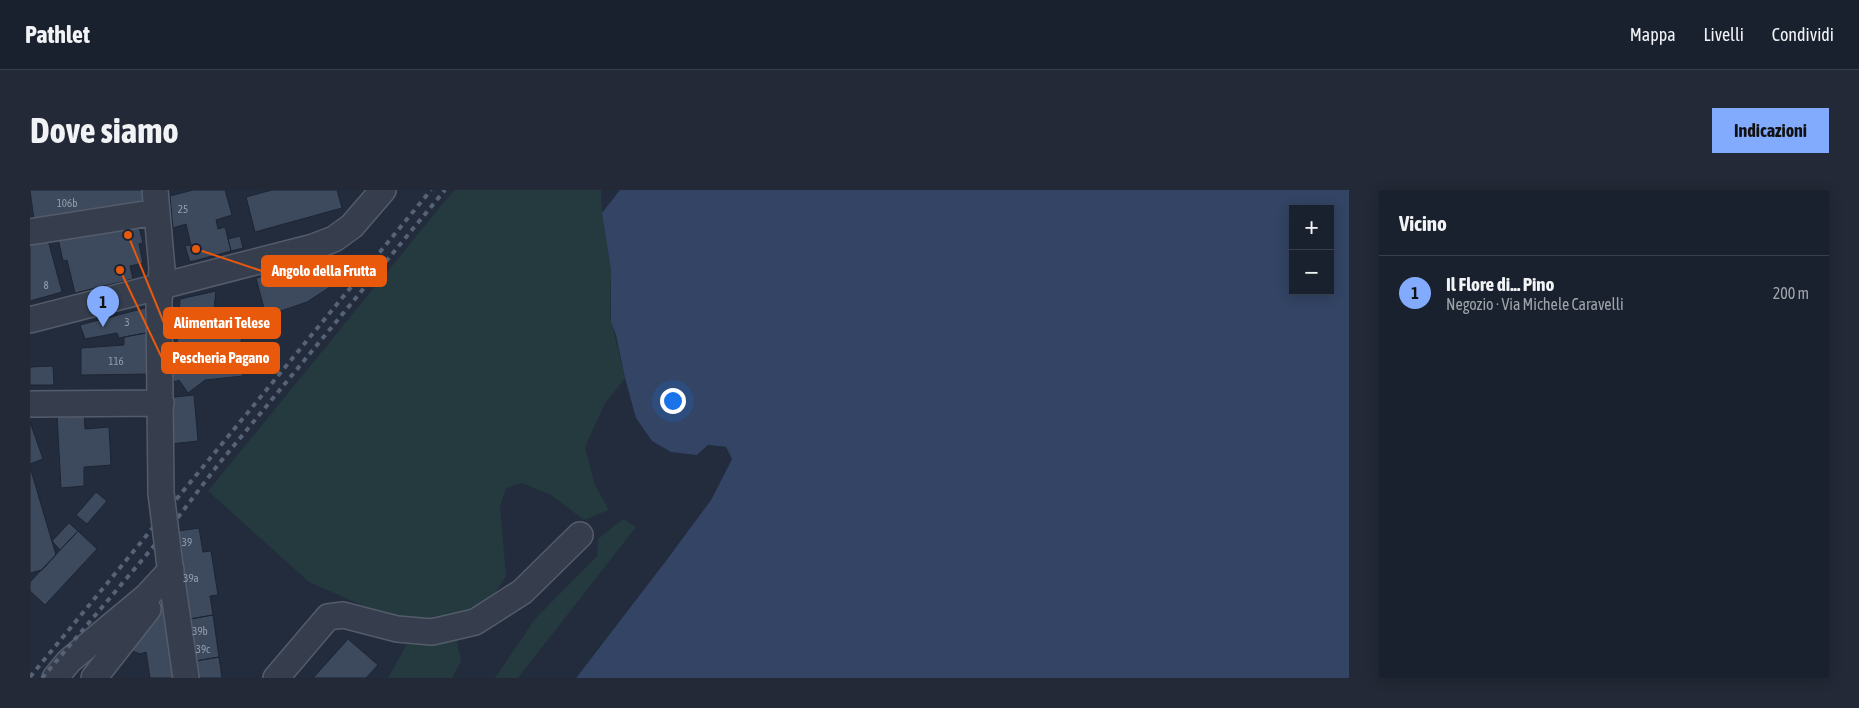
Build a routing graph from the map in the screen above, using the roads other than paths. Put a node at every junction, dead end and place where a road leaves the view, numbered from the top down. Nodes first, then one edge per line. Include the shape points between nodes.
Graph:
1 (382, 190) edge
2 (156, 201) edge
3 (30, 232) edge
4 (161, 286) junction
5 (30, 320) edge
6 (161, 403) junction
7 (33, 404) dead end
8 (580, 535) dead end
9 (170, 564) junction
10 (55, 678) edge
11 (94, 678) edge
12 (186, 678) edge
13 (276, 678) edge

1 - 4 street via 352,226 334,239
2 - 3 street
2 - 4 street
4 - 5 street
4 - 6 street
6 - 7 street
6 - 9 street, bridge via 161,492
8 - 13 street via 522,592 475,622 432,632 397,629 343,615 328,617
9 - 10 street via 147,596 69,661
9 - 11 street via 157,597
9 - 12 street

